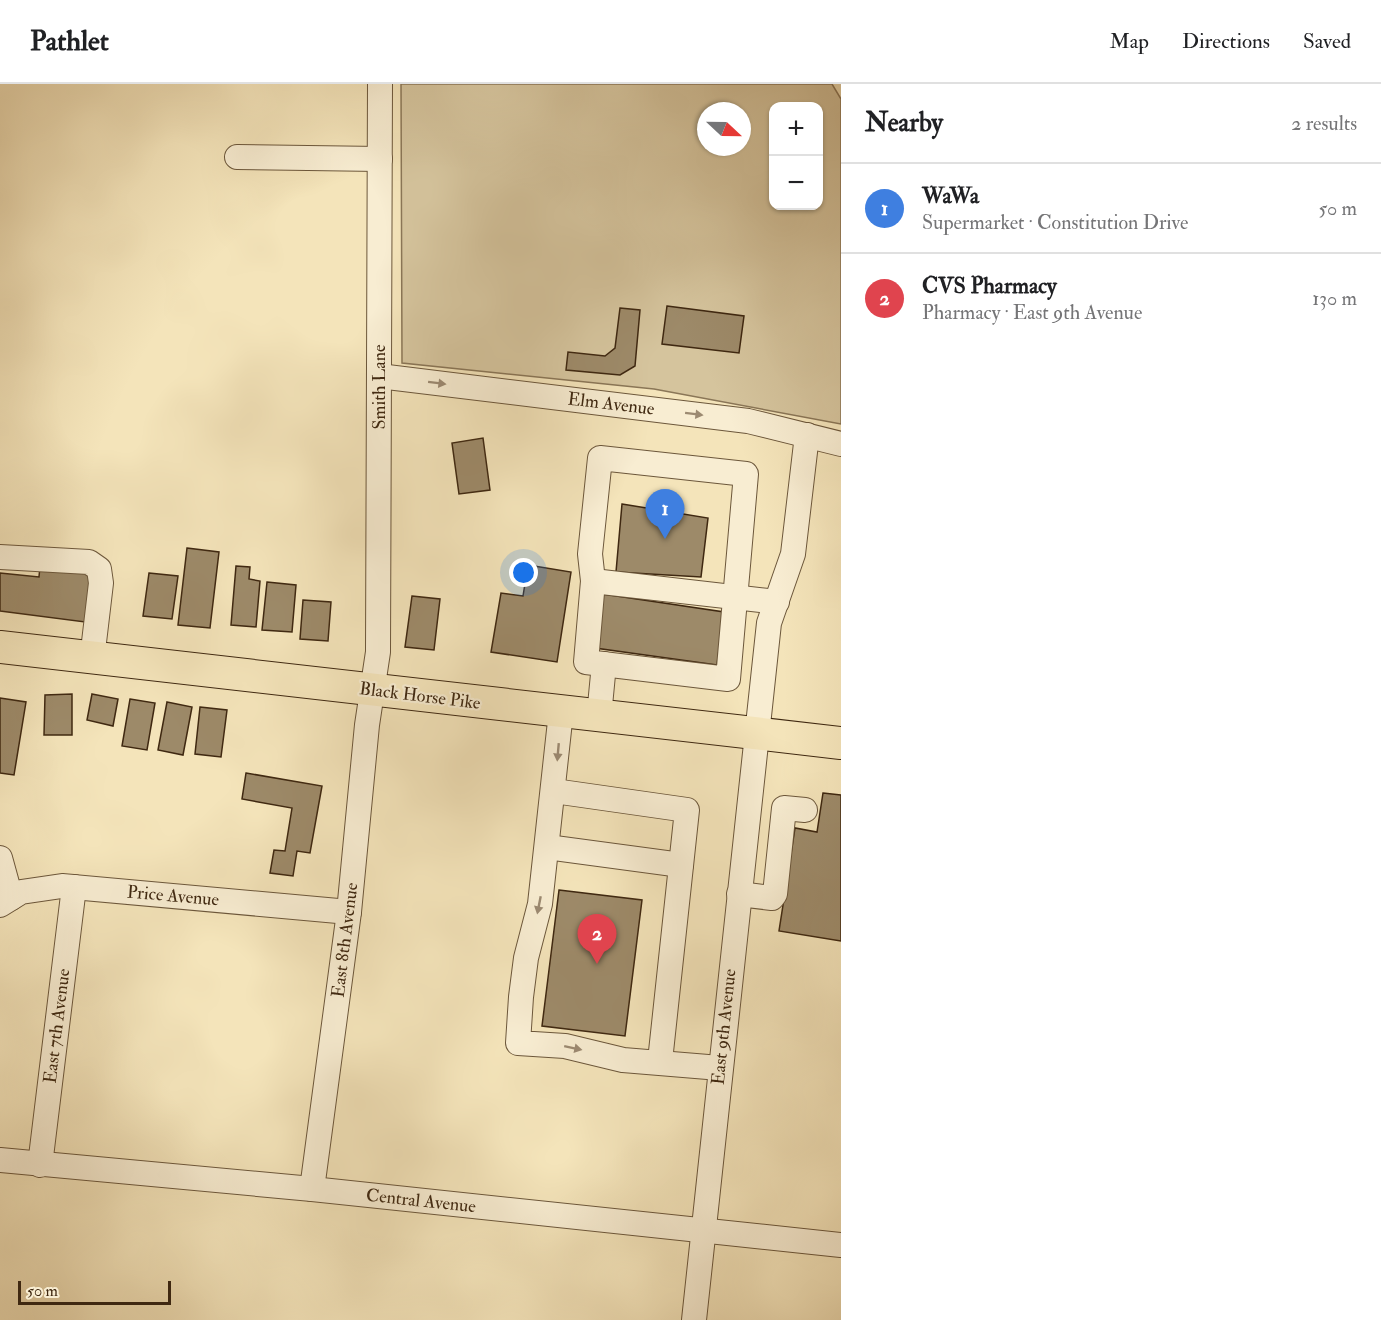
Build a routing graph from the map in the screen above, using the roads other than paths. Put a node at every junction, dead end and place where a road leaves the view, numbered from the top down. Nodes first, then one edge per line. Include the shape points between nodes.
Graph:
1 (381, 84) edge
2 (237, 157) dead end
3 (380, 159) junction
4 (379, 376) junction
5 (807, 435) junction
6 (841, 444) edge
7 (0, 557) edge
8 (593, 581) junction
9 (735, 597) junction
10 (777, 602) junction
11 (0, 647) edge
12 (92, 659) junction
13 (604, 664) junction
14 (373, 690) junction
15 (561, 712) junction
16 (599, 716) junction
17 (756, 734) junction
18 (841, 743) edge
19 (554, 791) junction
20 (806, 810) dead end
21 (547, 847) junction
22 (0, 858) edge
23 (681, 864) junction
24 (74, 887) junction
25 (739, 894) junction
26 (5, 902) edge
27 (349, 912) junction
28 (660, 1061) junction
29 (720, 1068) junction
30 (0, 1160) edge
31 (40, 1165) junction
32 (312, 1189) junction
33 (704, 1230) junction
34 (841, 1245) edge
35 (694, 1320) edge

1 - 3 street, Smith Lane
2 - 3 street
3 - 4 street, Smith Lane
4 -> 5 street, Elm Avenue via 748,421
4 - 14 street, Smith Lane via 378,652
5 - 6 street, Elm Avenue
5 - 10 street, East 9th Avenue via 793,554
7 - 12 street via 89,562 99,569 101,583
8 - 9 street
8 - 9 street via 590,554 600,458 735,472 746,474
8 - 13 street via 586,662
9 - 10 street
9 - 13 street via 728,679
10 - 17 street, East 9th Avenue via 769,623
11 - 12 main road, Black Horse Pike
12 - 14 main road, Black Horse Pike
13 - 16 street
14 - 15 main road, Black Horse Pike
14 - 27 street, East 8th Avenue
15 - 16 main road, Black Horse Pike
15 -> 19 street
16 - 17 main road, Black Horse Pike
17 - 18 main road, Black Horse Pike
17 - 25 street, East 9th Avenue
19 - 21 street
19 - 23 street via 687,810
20 - 25 street via 784,808 772,898
21 - 23 street
21 -> 28 street via 540,904 526,958 518,1043 565,1046 623,1060
22 - 26 street
23 - 28 street
24 - 26 street, Price Avenue via 21,892
24 - 27 street, Price Avenue
24 - 31 street, East 7th Avenue
25 - 29 street, East 9th Avenue
27 - 32 street, East 8th Avenue
28 - 29 street
29 - 33 street, East 9th Avenue
30 - 31 street, Central Avenue
31 - 32 street, Central Avenue
32 - 33 street, Central Avenue
33 - 34 street, Central Avenue
33 - 35 street, East 9th Avenue

